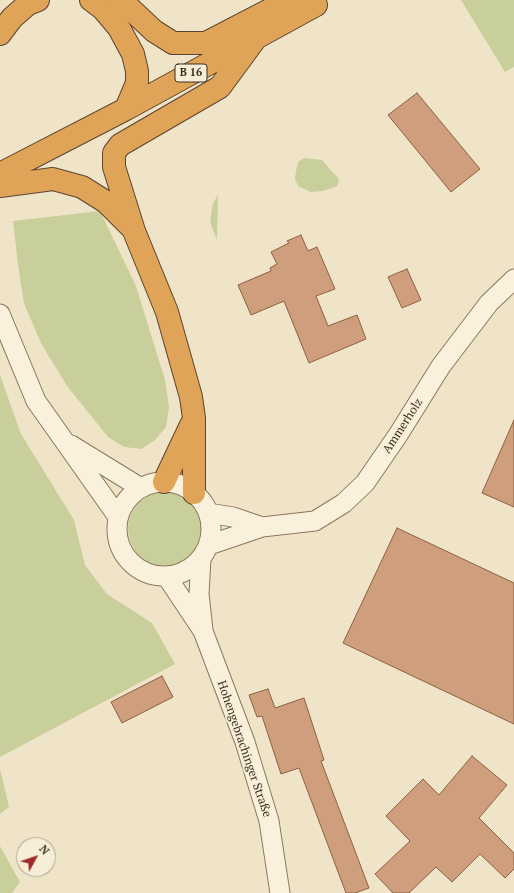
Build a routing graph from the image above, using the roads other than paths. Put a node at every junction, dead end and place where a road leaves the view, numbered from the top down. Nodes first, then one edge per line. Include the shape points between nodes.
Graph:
1 (38, 0) edge
2 (91, 0) edge
3 (121, 0) edge
4 (0, 34) edge
5 (256, 38) junction
6 (126, 109) junction
7 (0, 174) edge
8 (0, 186) edge
9 (134, 230) junction
10 (514, 278) edge
11 (0, 314) edge
12 (194, 418) junction
13 (64, 440) junction
14 (164, 482) junction
15 (141, 488) junction
16 (194, 493) junction
17 (208, 513) junction
18 (118, 518) junction
19 (262, 527) junction
20 (205, 552) junction
21 (167, 577) junction
22 (203, 631) junction
23 (280, 893) edge

1 - 4 highway via 28,4 12,18
2 - 6 highway via 120,28 133,54 137,83
3 - 5 highway, B 16 via 154,31 173,43 206,43 280,4 316,5
5 - 6 highway, B 16
5 - 9 highway via 220,87 120,144 114,153 114,167
6 - 7 highway, B 16
8 - 9 highway via 53,179 82,187 106,202
9 - 12 highway via 167,312 191,397
10 - 19 street, Ammerholz via 489,303 440,366 365,483 344,503 315,521
11 - 13 street via 36,401
12 - 14 highway
12 - 16 highway
13 - 15 street
13 - 18 street
14 - 15 street via 152,483
14 - 16 street via 180,485
15 - 18 street via 131,495
16 - 17 street
17 - 19 street, Ammerholz via 233,516
17 - 20 street via 211,529
18 - 21 street via 116,532 127,560 138,569 152,575
19 - 20 street, Ammerholz
20 - 21 street via 191,568
20 - 22 street, Hohengebrachinger Straße via 199,594
21 - 22 street, Hohengebrachinger Straße
22 - 23 street, Hohengebrachinger Straße via 245,742 269,821

